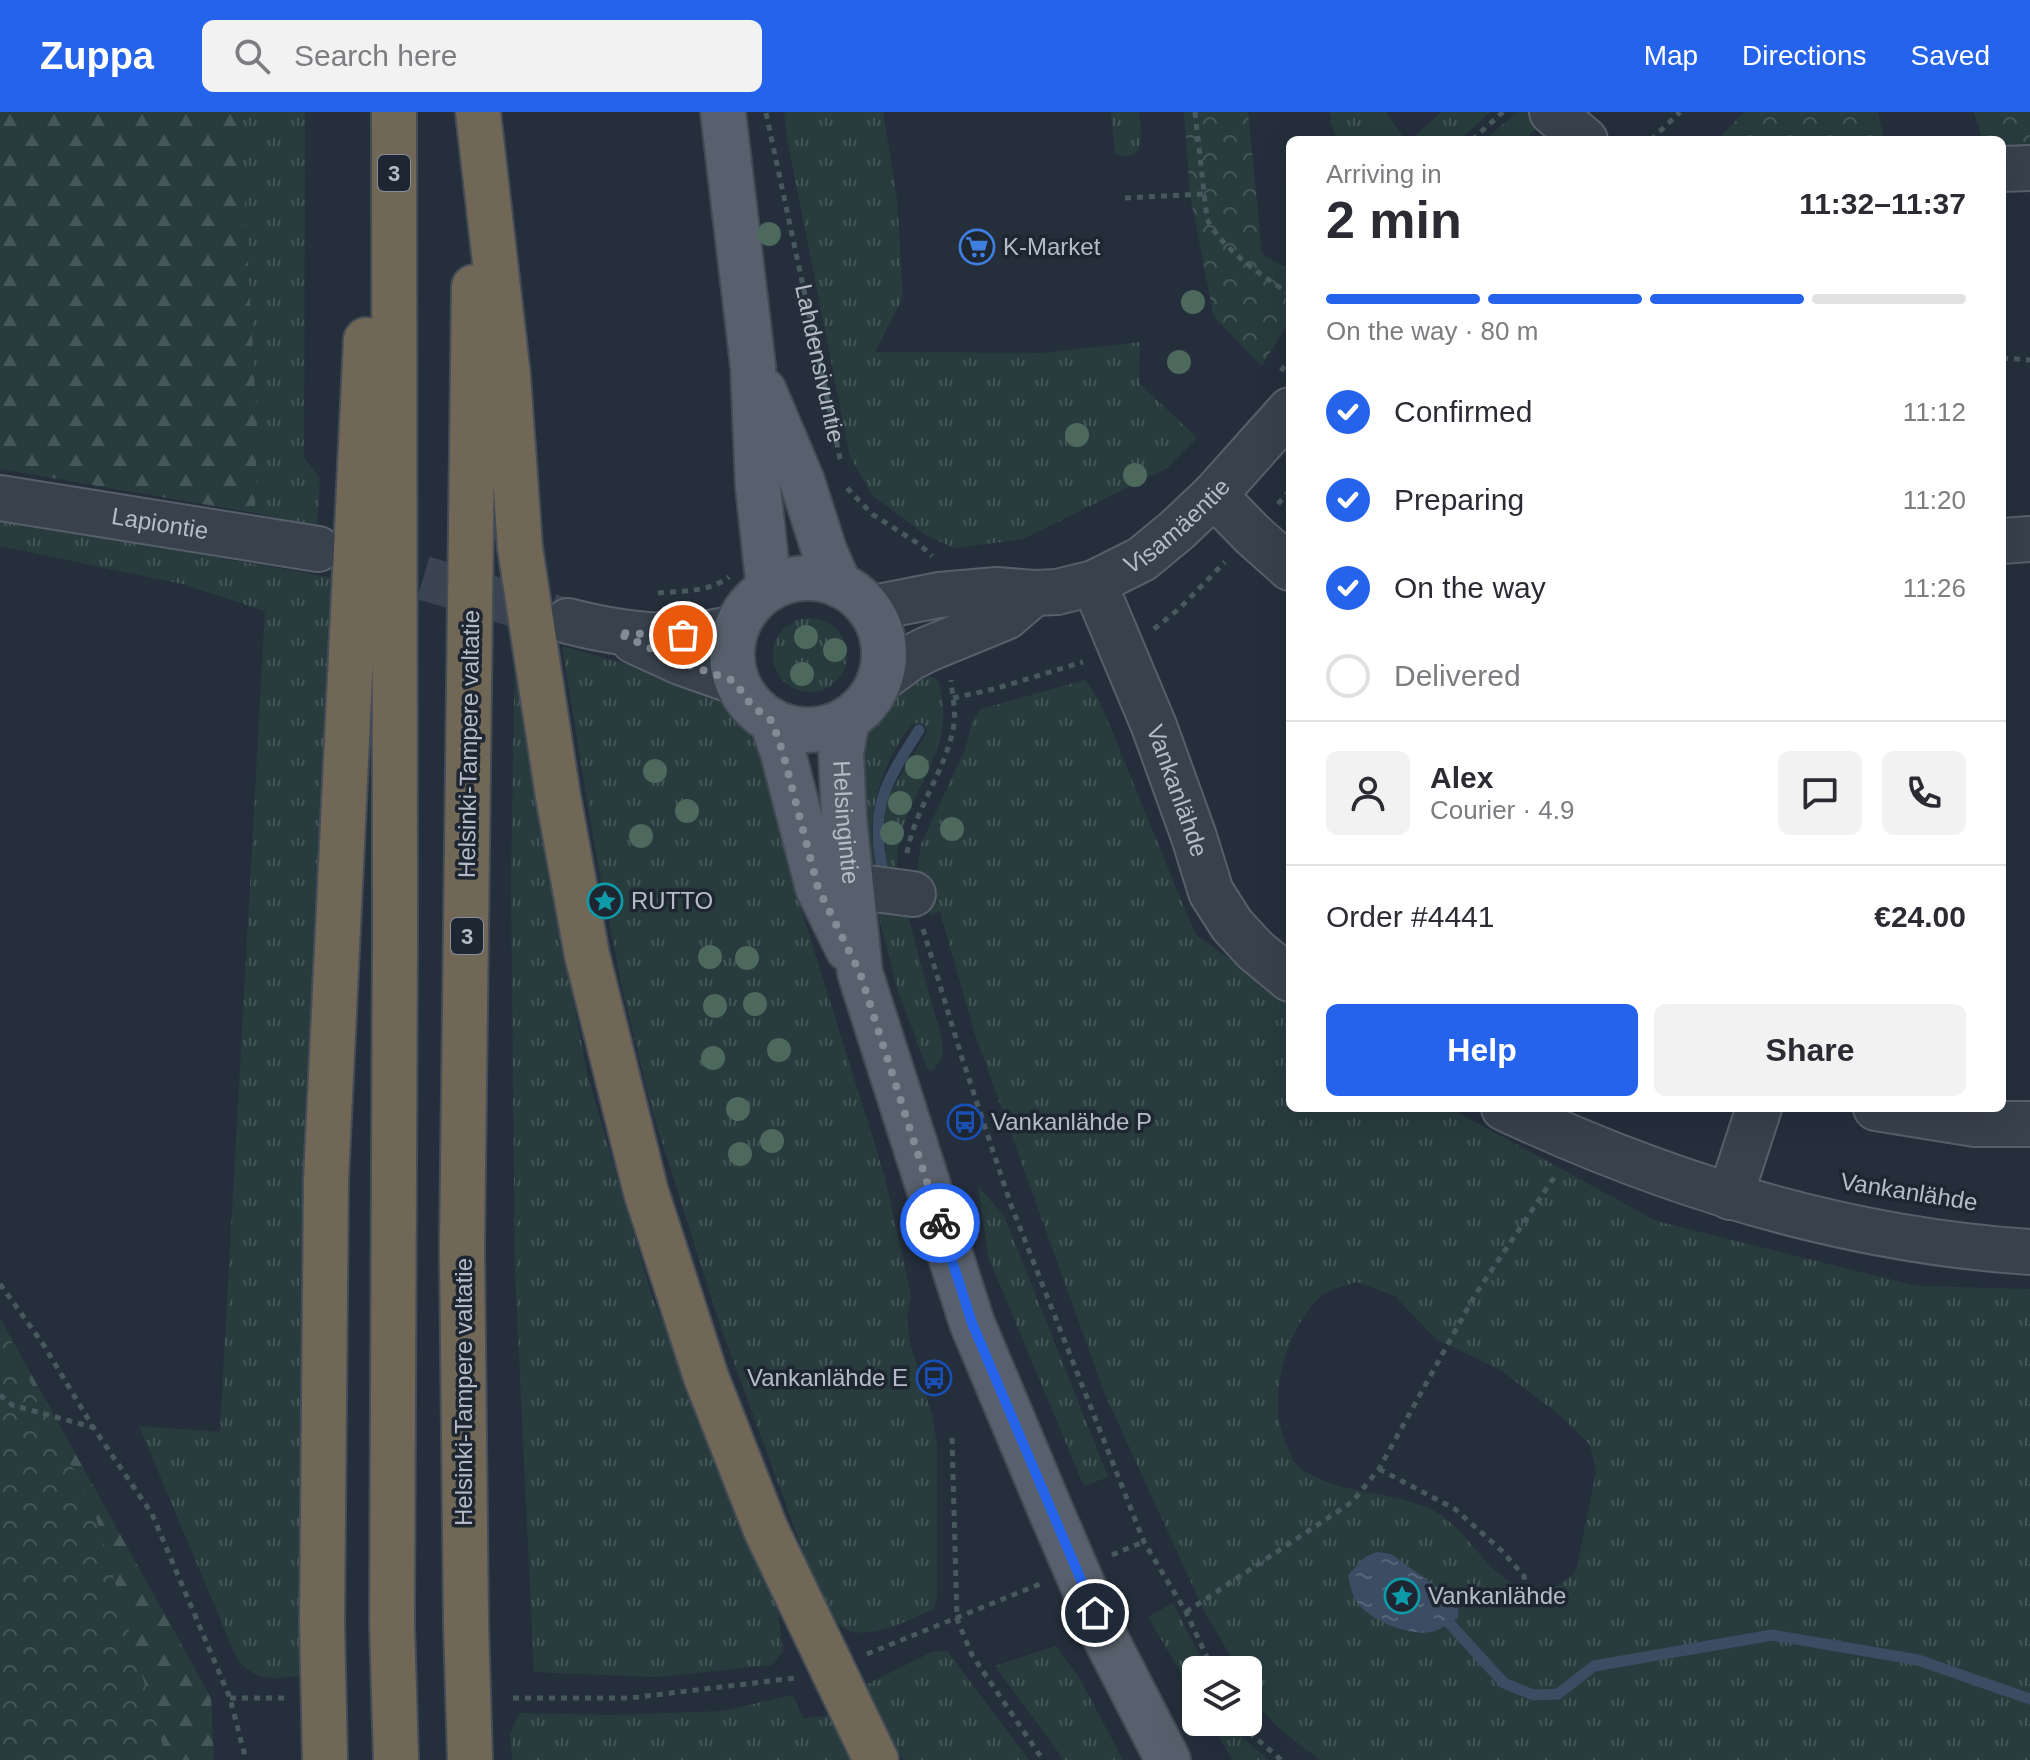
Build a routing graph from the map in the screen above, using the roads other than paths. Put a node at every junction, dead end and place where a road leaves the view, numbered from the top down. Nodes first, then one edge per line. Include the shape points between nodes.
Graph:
1 (394, 112) edge
2 (477, 112) edge
3 (723, 112) edge
4 (2030, 168) edge
5 (2006, 169) edge
6 (394, 234) junction
7 (753, 366) junction
8 (1282, 395) edge
9 (1214, 495) junction
10 (0, 498) edge
11 (2030, 539) edge
12 (2006, 541) edge
13 (318, 549) tunnel mouth
14 (1286, 564) edge
15 (751, 581) junction
16 (1094, 583) junction
17 (1034, 593) junction
18 (853, 596) junction
19 (568, 621) tunnel mouth
20 (737, 627) junction
21 (618, 633) junction
22 (734, 681) junction
23 (879, 681) junction
24 (847, 719) junction
25 (772, 721) junction
26 (852, 886) junction
27 (913, 894) road end
28 (860, 973) junction
29 (1286, 976) edge
30 (1513, 1112) edge
31 (1758, 1112) edge
32 (1926, 1112) edge
33 (1975, 1116) edge
34 (2030, 1124) edge
35 (1730, 1197) junction
36 (2030, 1252) edge
37 (325, 1760) edge
38 (396, 1760) edge
39 (470, 1760) edge
40 (876, 1760) edge
41 (1168, 1760) edge

1 - 6 highway, 3
2 - 39 highway, Helsinki-Tampere valtatie / 3 via 462,1248
2 - 40 highway via 508,376 520,548 587,955 646,1192 706,1377 766,1530
3 - 7 main road, Lahdensivuntie
4 - 5 street
6 - 37 highway via 368,298 328,1148
6 - 38 highway, 3
7 - 15 main road, Lahdensivuntie via 758,487
7 - 18 main road, Lahdensivuntie via 798,471 826,493
8 - 9 street, Visamäentie
9 - 14 street
9 - 16 street, Visamäentie via 1142,559
10 - 13 street, Lapiontie
11 - 12 street
15 - 18 main road via 810,578
15 - 20 main road via 754,601
16 - 17 street, Visamäentie
16 - 29 street, Vankanlähde via 1154,726 1211,892 1232,925
17 - 18 street, Visamäentie via 938,584 878,607
17 - 23 street via 1006,617 910,658
18 - 23 main road via 882,638
19 - 21 street
20 - 21 street via 714,633
20 - 22 main road
21 - 22 street
22 - 25 main road via 752,706
23 - 24 main road via 860,710
24 - 25 main road via 812,730
24 - 26 main road, Helsingintie via 841,753
25 - 28 main road, Helsingintie via 818,888
26 - 27 street
26 - 28 main road, Helsingintie
28 - 41 main road, Helsingintie, bridge via 972,1323 1106,1639
30 - 35 street, Vankanlähde via 1629,1163
31 - 35 street
32 - 33 street
33 - 34 street
35 - 36 street, Vankanlähde via 1914,1241

